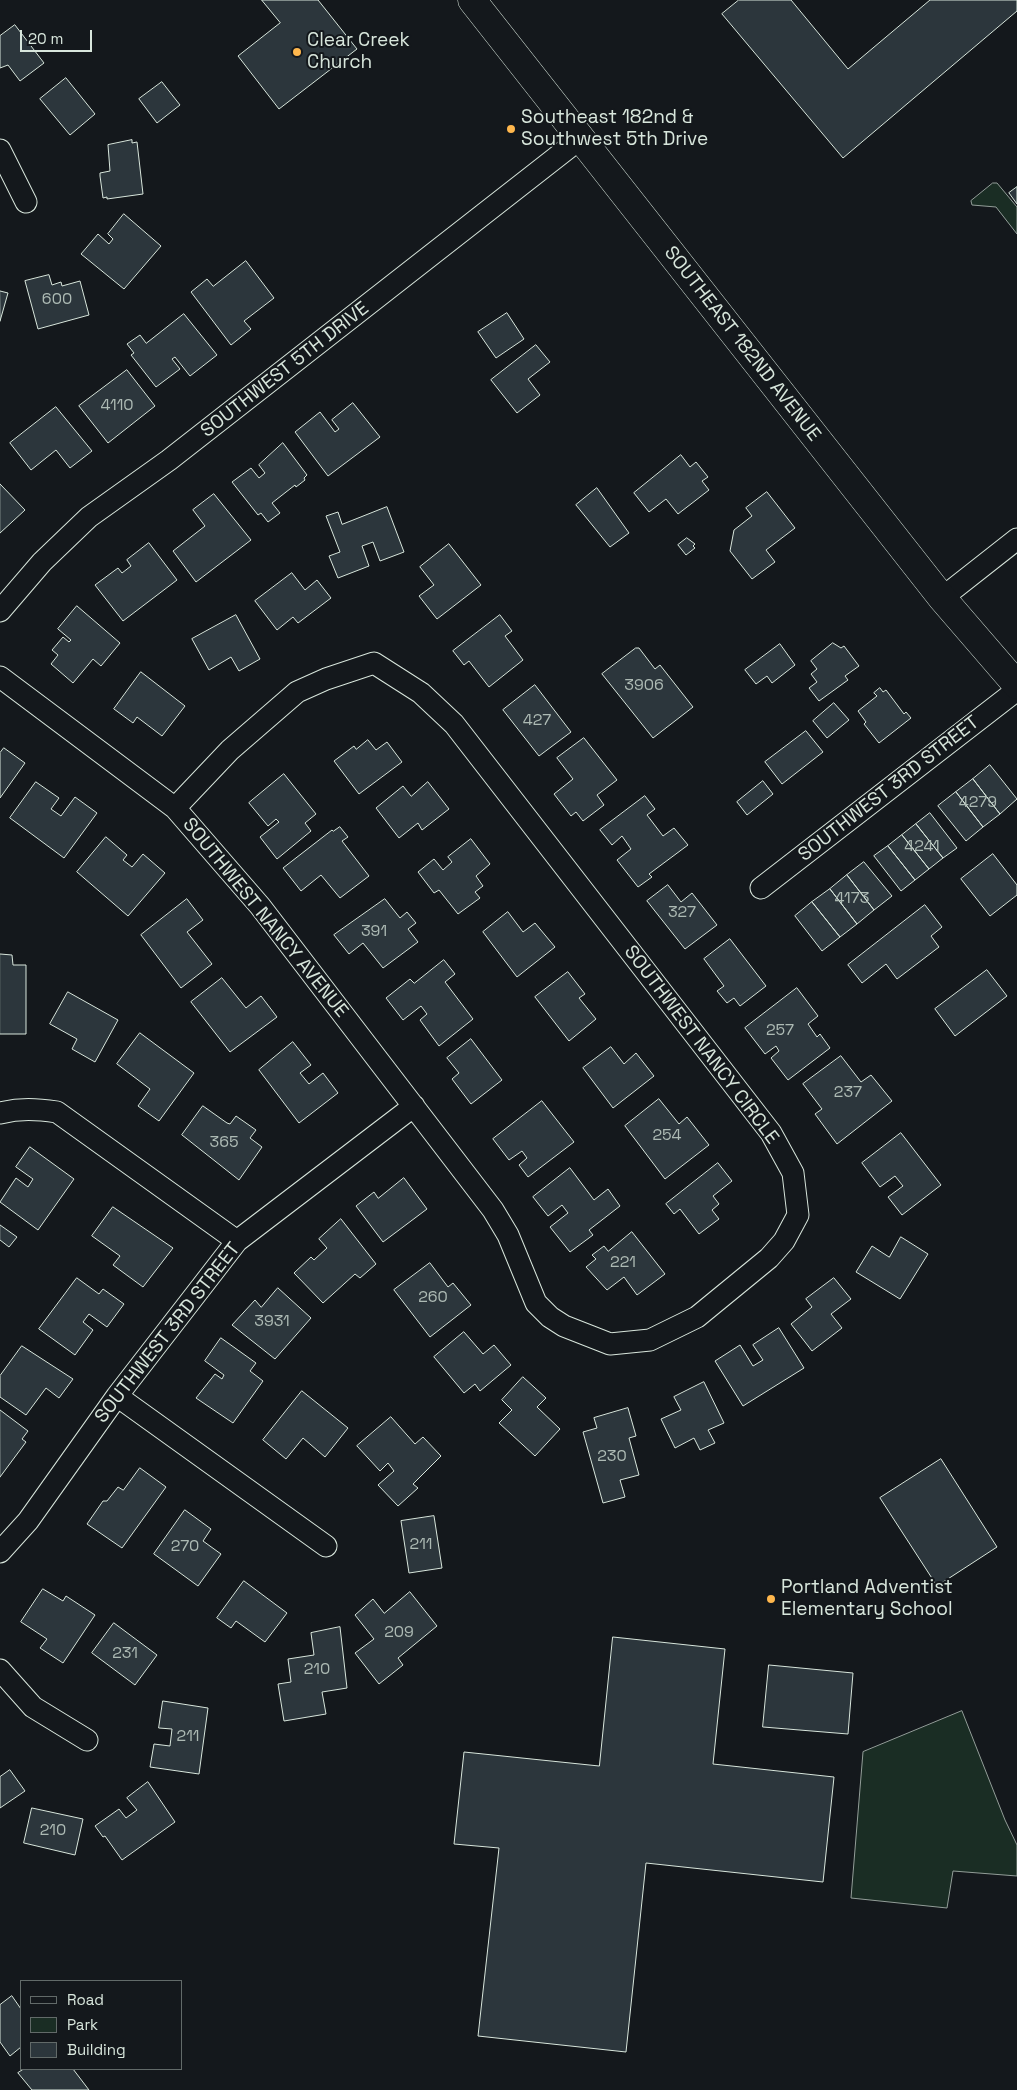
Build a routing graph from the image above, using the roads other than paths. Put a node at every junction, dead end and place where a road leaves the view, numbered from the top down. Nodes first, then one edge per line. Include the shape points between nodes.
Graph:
1 (472, 0) edge
2 (581, 138) junction
3 (0, 150) edge
4 (26, 202) dead end
5 (1017, 539) edge
6 (942, 598) junction
7 (0, 611) edge
8 (0, 677) edge
9 (1017, 685) edge
10 (1017, 690) edge
11 (175, 808) junction
12 (760, 888) dead end
13 (414, 1106) junction
14 (0, 1113) edge
15 (238, 1241) junction
16 (117, 1396) junction
17 (326, 1546) dead end
18 (0, 1552) edge
19 (0, 1670) edge
20 (88, 1740) dead end

1 - 2 main road, SOUTHEAST 182ND AVENUE
2 - 6 main road, SOUTHEAST 182ND AVENUE
2 - 7 street, SOUTHWEST 5TH DRIVE via 176,454 89,517 42,562
3 - 4 street
5 - 6 street
6 - 9 main road, SOUTHEAST 182ND AVENUE
8 - 11 street, SOUTHWEST NANCY AVENUE
10 - 12 street, SOUTHWEST 3RD STREET
11 - 13 street, SOUTHWEST NANCY AVENUE via 260,906
11 - 13 street, SOUTHWEST NANCY CIRCLE via 230,750 297,692 326,678 374,663 421,693 454,724 772,1133 793,1173 798,1215 770,1258 697,1317 650,1340 610,1344 564,1326 536,1303 508,1235 493,1210
13 - 15 street, SOUTHWEST 3RD STREET
14 - 15 street via 15,1109 57,1112
15 - 16 street, SOUTHWEST 3RD STREET
16 - 17 street
16 - 18 street, SOUTHWEST 3RD STREET via 28,1521
19 - 20 street via 33,1707

